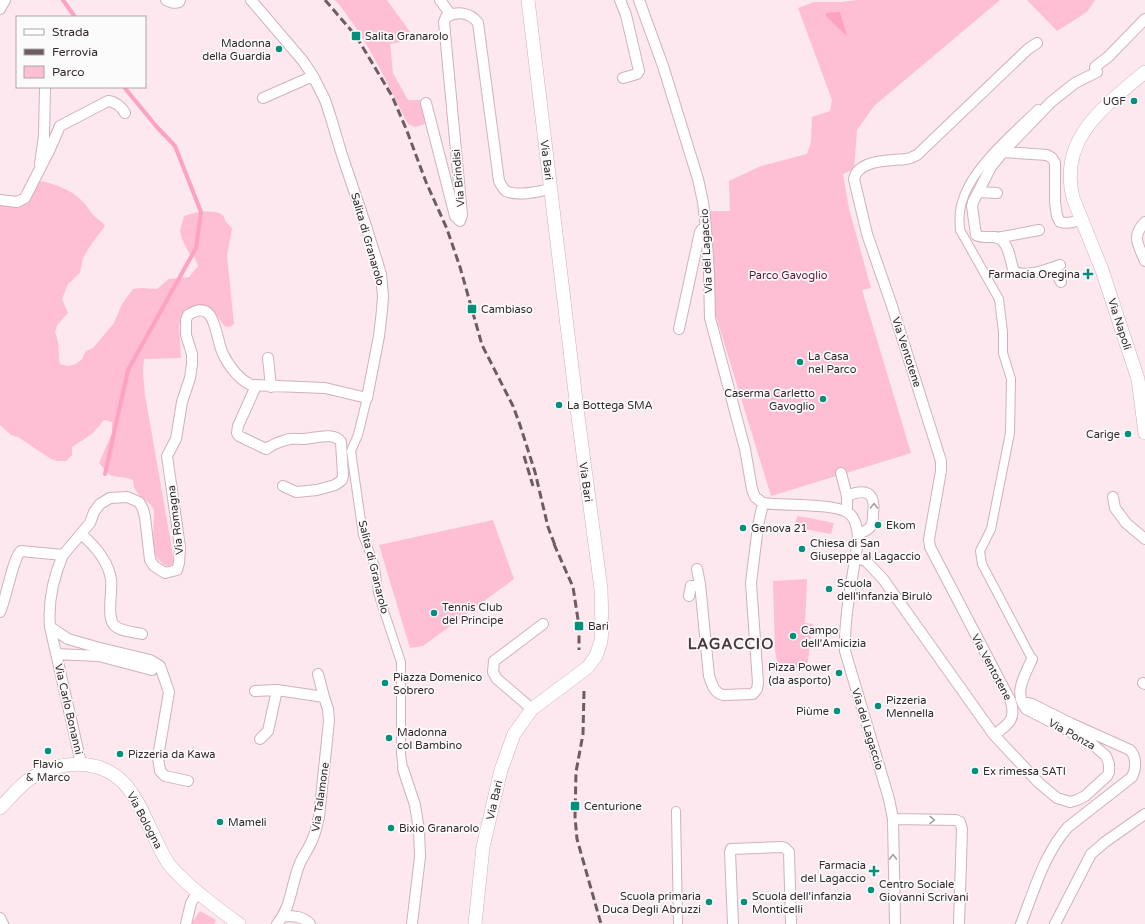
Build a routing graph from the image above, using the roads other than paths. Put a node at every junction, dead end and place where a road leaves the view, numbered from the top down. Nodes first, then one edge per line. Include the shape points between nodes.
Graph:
1 (5, 0) edge
2 (166, 0) edge
3 (180, 0) edge
4 (251, 0) edge
5 (440, 0) edge
6 (528, 0) edge
7 (620, 0) edge
8 (639, 0) edge
9 (0, 9) edge
10 (451, 14) junction
11 (1145, 19) edge
12 (1037, 43) dead end
13 (1096, 70) junction
14 (1145, 72) edge
15 (313, 76) junction
16 (623, 78) dead end
17 (44, 88) edge
18 (263, 98) dead end
19 (426, 103) dead end
20 (125, 113) dead end
21 (1002, 152) junction
22 (39, 172) junction
23 (551, 189) junction
24 (978, 192) junction
25 (997, 193) dead end
26 (0, 200) edge
27 (1082, 219) junction
28 (1145, 222) edge
29 (706, 228) junction
30 (1039, 230) dead end
31 (997, 238) junction
32 (1145, 261) edge
33 (1061, 282) dead end
34 (679, 329) dead end
35 (268, 358) dead end
36 (254, 386) junction
37 (271, 387) junction
38 (367, 398) junction
39 (1145, 433) edge
40 (841, 473) dead end
41 (283, 486) dead end
42 (847, 496) junction
43 (1113, 497) dead end
44 (763, 503) junction
45 (94, 512) joint
46 (847, 512) junction
47 (81, 534) junction
48 (858, 534) junction
49 (1145, 539) edge
50 (63, 555) junction
51 (856, 558) junction
52 (696, 569) dead end
53 (700, 584) junction
54 (689, 596) dead end
55 (0, 612) edge
56 (543, 624) dead end
57 (50, 627) junction
58 (142, 634) dead end
59 (56, 654) junction
60 (1032, 659) joint
61 (152, 670) dead end
62 (318, 674) dead end
63 (277, 690) junction
64 (255, 691) dead end
65 (324, 697) junction
66 (532, 709) junction
67 (1026, 709) junction
68 (994, 735) junction
69 (260, 739) dead end
70 (81, 763) junction
71 (403, 769) joint
72 (188, 781) dead end
73 (0, 808) edge
74 (676, 811) dead end
75 (1144, 815) edge
76 (893, 819) junction
77 (197, 893) junction
78 (0, 918) edge
79 (280, 920) edge
80 (3, 924) edge
81 (186, 924) edge
82 (239, 924) edge
83 (293, 924) edge
84 (310, 924) edge
85 (412, 924) edge
86 (475, 924) edge
87 (678, 924) edge
88 (733, 924) edge
89 (791, 924) edge
90 (895, 924) edge
91 (959, 924) edge
92 (1021, 924) edge
93 (1055, 924) edge

1 - 9 street
2 - 3 street via 172,3
4 - 15 street, Salita di Granarolo
5 - 10 street
6 - 23 street, Via Bari
7 - 16 street via 639,71
8 - 29 street, Via del Lagaccio via 691,152 703,202
10 - 19 street, Via Brindisi via 444,22 462,215 460,221 455,216
10 - 23 street via 468,15 478,23 501,186 507,192 526,194
11 - 13 street
12 - 68 street, Via Ventotene via 917,155 907,159 889,159 873,163 858,172 854,179 867,234 941,461 929,539 930,547 1013,708 1012,719
13 - 21 street via 1051,102
13 - 60 street via 1052,95 989,158 971,182 960,211 960,230 999,299 1003,353 1011,379 1010,433 991,529 980,551 982,564
14 - 27 street, Via Napoli via 1098,114 1076,144 1070,163 1070,180 1073,198
15 - 18 street
15 - 38 street, Salita di Granarolo via 330,115 383,286 379,336
17 - 22 street via 44,136
20 - 22 street via 114,102 108,101 60,126
21 - 24 street
21 - 27 street via 1047,155 1052,158 1055,163 1057,216 1060,222 1065,223
22 - 26 street via 22,200
23 - 66 street, Via Bari via 601,589 602,627 599,648 588,667
24 - 25 street
24 - 31 street via 972,206 976,235
27 - 39 street, Via Napoli via 1102,270 1138,379
28 - 32 street via 1138,230 1137,240
29 - 34 street via 700,232
29 - 44 street, Via del Lagaccio via 710,318 753,493 757,500
30 - 31 street
31 - 33 street via 1003,240 1014,272 1031,274 1056,267
35 - 37 street
36 - 37 street
36 - 41 street via 238,426 239,436 266,449 287,439 324,437 339,439 341,442 343,475 342,480 335,486 296,492
36 - 45 street, Via Romagna via 244,381 222,353 214,322 206,312 192,313 188,316 186,335 192,354 190,378 182,402 176,439 167,456 180,547 177,570 165,573 150,560 145,517 139,502 126,497 110,498 100,504
37 - 38 street via 325,388
38 - 71 street, Salita di Granarolo via 358,435 351,451 364,534 376,566 378,593 401,662
40 - 42 street, Via del Lagaccio
42 - 46 street, Via del Lagaccio
48 -> 42 street via 872,525 874,499 869,494 858,492
43 - 49 street via 1115,508 1126,523
44 - 46 street via 823,507
44 - 53 street via 751,583 758,683 753,694 723,695 714,689 709,676
45 - 47 street, Via Carlo Bonanni via 90,523
46 - 48 street, Via del Lagaccio via 853,518
47 - 50 street, Via Carlo Bonanni
47 - 58 street via 99,554 111,578 112,623 117,628
48 - 51 street, Via del Lagaccio
50 - 55 street via 21,551 18,553
50 - 57 street, Via Carlo Bonanni via 51,594
51 - 68 street, Via Ponza via 866,561 883,579
51 - 76 street, Via del Lagaccio via 846,617 845,651
52 - 53 street
53 - 54 street via 690,586
56 - 66 street via 494,661 493,672 497,679
57 - 59 street, Via Carlo Bonanni
57 - 72 street via 68,639 150,660 160,666 169,692 158,757 160,771 165,776
59 - 61 street, Via Carlo Bonanni via 99,656
59 - 70 street, Via Carlo Bonanni
60 - 67 street via 1020,691
62 - 65 street, Via Talamone
63 - 64 street
63 - 65 street
63 - 69 street via 268,731
65 - 79 street, Via Talamone via 329,721 319,817 314,838 300,863 291,898
66 - 86 street, Via Bari via 514,734 501,770 483,847
67 - 68 street, Via Ponza via 1096,746 1109,761 1107,776 1081,798 1070,802 1060,800 1038,783
67 - 92 street, Via Ponza via 1027,704 1032,704 1130,750 1134,755 1135,766 1130,780 1062,834 1049,853
70 - 73 street, Via Bologna via 62,766 30,779
70 - 77 street, Via Bologna via 108,771 132,793 168,862
71 - 85 street, Salita di Granarolo via 415,805 419,830 420,857
74 - 87 street
75 - 93 street via 1091,854
90 -> 76 street, Via del Lagaccio
76 -> 91 street via 960,822 962,829
77 - 81 street via 191,903
77 - 82 street, Via Bologna
78 - 80 street
79 - 83 street
79 - 84 street via 297,916
88 - 89 street via 730,852 732,849 782,847 788,852

